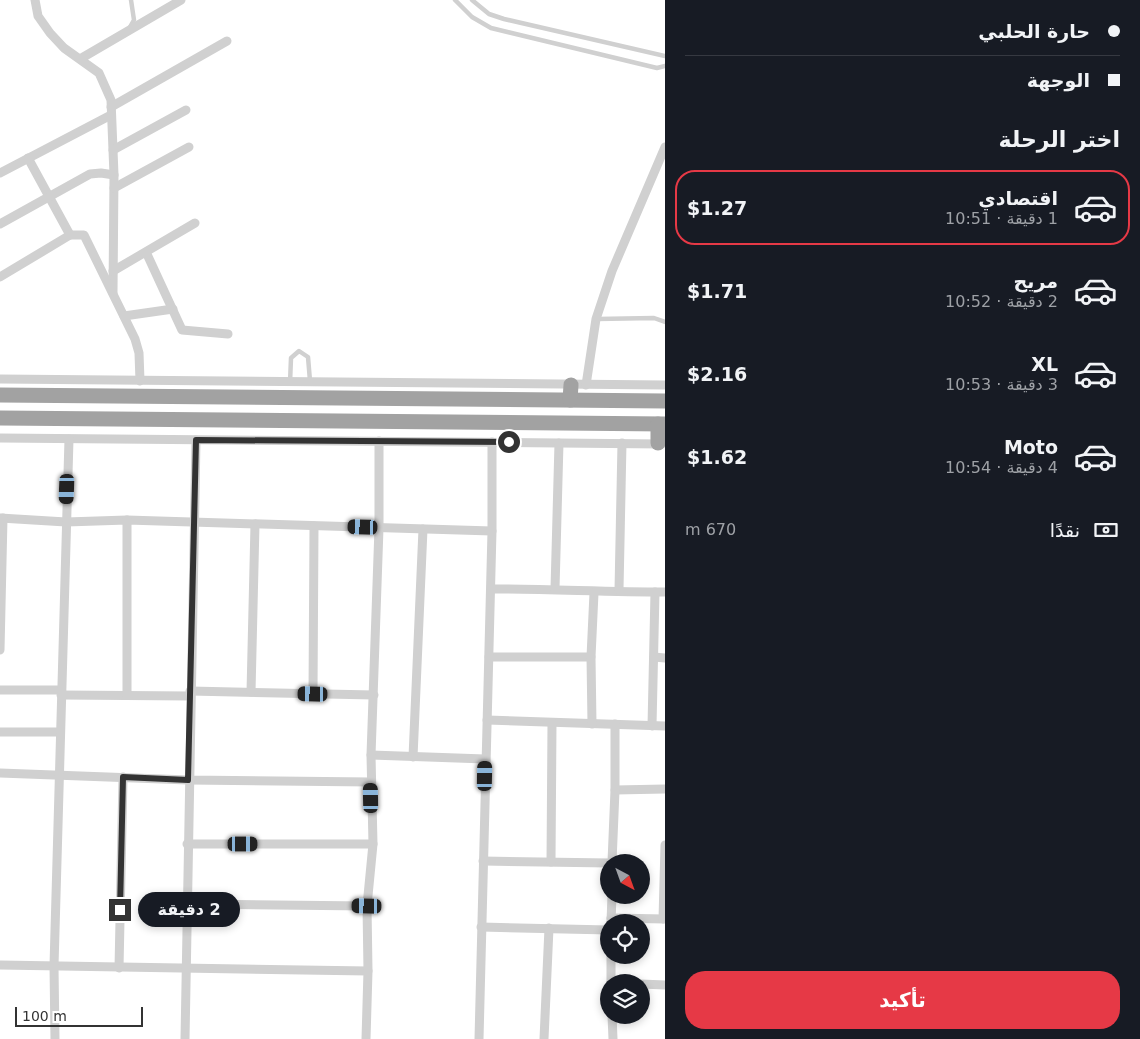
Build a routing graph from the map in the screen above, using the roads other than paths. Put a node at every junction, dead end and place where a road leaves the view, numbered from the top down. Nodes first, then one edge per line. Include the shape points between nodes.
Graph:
1 (35, 0) edge
2 (131, 0) edge
3 (181, 0) edge
4 (455, 0) edge
5 (472, 0) edge
6 (128, 30) junction
7 (227, 41) dead end
8 (664, 55) edge
9 (80, 59) junction
10 (665, 66) edge
11 (186, 110) dead end
12 (111, 111) junction
13 (189, 147) dead end
14 (665, 147) edge
15 (113, 150) junction
16 (28, 158) junction
17 (0, 173) edge
18 (114, 175) junction
19 (114, 188) junction
20 (49, 195) junction
21 (195, 223) dead end
22 (0, 224) edge
23 (70, 235) junction
24 (146, 252) junction
25 (113, 271) junction
26 (0, 276) edge
27 (113, 293) junction
28 (172, 309) junction
29 (124, 316) junction
30 (596, 318) junction
31 (665, 322) edge
32 (228, 334) dead end
33 (0, 379) edge
34 (140, 382) junction
35 (290, 383) junction
36 (310, 383) junction
37 (579, 385) junction
38 (665, 385) edge
39 (0, 395) edge
40 (379, 399) junction
41 (570, 400) junction
42 (665, 401) edge
43 (0, 418) edge
44 (378, 421) junction
45 (662, 424) edge
46 (0, 438) edge
47 (69, 439) junction
48 (196, 440) junction
49 (379, 441) junction
50 (492, 442) junction
51 (559, 443) junction
52 (622, 443) junction
53 (661, 444) edge
54 (2, 518) edge
55 (127, 520) junction
56 (66, 522) junction
57 (193, 522) junction
58 (255, 524) junction
59 (314, 526) junction
60 (379, 528) junction
61 (423, 529) junction
62 (492, 531) junction
63 (491, 589) junction
64 (555, 589) junction
65 (619, 590) junction
66 (655, 592) junction
67 (665, 592) edge
68 (594, 593) junction
69 (0, 650) edge
70 (489, 657) junction
71 (591, 657) junction
72 (654, 657) junction
73 (665, 658) edge
74 (0, 690) edge
75 (61, 692) junction
76 (251, 692) junction
77 (190, 693) junction
78 (313, 694) junction
79 (127, 695) junction
80 (374, 695) junction
81 (487, 720) junction
82 (552, 723) junction
83 (592, 724) junction
84 (615, 724) junction
85 (652, 726) junction
86 (665, 726) edge
87 (0, 732) edge
88 (59, 732) junction
89 (371, 755) junction
90 (413, 757) junction
91 (485, 759) junction
92 (0, 773) edge
93 (60, 774) junction
94 (123, 777) junction
95 (188, 780) junction
96 (371, 782) junction
97 (665, 789) edge
98 (615, 790) junction
99 (187, 844) junction
100 (373, 844) junction
101 (665, 845) edge
102 (611, 854) edge
103 (483, 861) junction
104 (552, 862) junction
105 (600, 863) edge
106 (196, 904) dead end
107 (367, 906) junction
108 (650, 919) edge
109 (664, 919) edge
110 (482, 927) junction
111 (549, 928) junction
112 (600, 930) edge
113 (0, 965) edge
114 (54, 966) junction
115 (119, 968) junction
116 (184, 969) junction
117 (368, 971) junction
118 (650, 984) edge
119 (665, 985) edge
120 (612, 1024) edge
121 (55, 1039) edge
122 (184, 1039) edge
123 (366, 1039) edge
124 (478, 1039) edge
125 (544, 1039) edge
126 (613, 1039) edge

1 - 9 street via 38,16 50,33
2 - 6 lane via 134,20
3 - 6 street
4 - 10 lane via 472,17 491,28 657,68
5 - 8 lane via 489,14 504,19
6 - 9 street
7 - 12 street
9 - 12 street via 99,73
11 - 15 street
12 - 15 street
12 - 16 street
13 - 19 street
14 - 30 street via 612,271
15 - 18 street
16 - 17 street
16 - 20 street
18 - 19 street
18 - 20 street via 90,174
19 - 25 street
20 - 22 street
20 - 23 street
21 - 24 street
23 - 26 street
23 - 27 street via 84,235
24 - 25 street
24 - 28 street
25 - 27 street
27 - 29 street
28 - 29 street
28 - 32 street via 182,330
29 - 34 street via 138,348
30 - 31 lane via 654,318
30 - 37 street
33 - 34 street
34 - 35 street
35 - 36 street
35 - 36 lane via 291,358 299,351 308,357
36 - 37 street
37 - 38 street
37 - 41 highway
39 - 40 highway
40 - 41 highway
40 - 44 highway
41 - 42 highway
43 - 44 highway
44 - 45 highway
45 - 53 highway
46 - 47 street
47 - 48 street
47 - 56 street
48 - 49 street
48 - 57 street
49 - 50 street
49 - 60 street
50 - 51 street
50 - 62 street
51 - 52 street
51 - 64 street
52 - 53 street
52 - 65 street
54 - 56 street
54 - 69 street
55 - 56 street
55 - 57 street
55 - 79 street
56 - 75 street
57 - 58 street
57 - 77 street
58 - 59 street
58 - 76 street
59 - 60 street
59 - 78 street
60 - 61 street
60 - 80 street
61 - 62 street
61 - 90 street
62 - 63 street
63 - 64 street
63 - 70 street
64 - 68 street
65 - 66 street
65 - 68 street
66 - 67 street
66 - 72 street
68 - 71 street
70 - 71 street
70 - 81 street
71 - 83 street
72 - 73 street
72 - 85 street
74 - 75 street
75 - 79 street
75 - 88 street
76 - 77 street
76 - 78 street
77 - 79 street
77 - 95 street
78 - 80 street
80 - 89 street
81 - 82 street
81 - 91 street
82 - 83 street
82 - 104 street
83 - 84 street
84 - 85 street
84 - 98 street
85 - 86 street
87 - 88 street
88 - 93 street
89 - 90 street
89 - 96 street
90 - 91 street
91 - 103 street
92 - 93 street
93 - 94 street
93 - 114 street
94 - 95 street
94 - 115 street
95 - 96 street
95 - 99 street
96 - 100 street
97 - 98 street
98 - 102 street
99 - 100 street
99 - 116 street
100 - 107 street
101 - 109 street
103 - 104 street
103 - 110 street
104 - 105 street
106 - 107 street
107 - 117 street
108 - 109 street
110 - 111 street
110 - 124 street
111 - 112 street
111 - 125 street
113 - 114 street
114 - 115 street
114 - 121 street
115 - 116 street
116 - 117 street
116 - 122 street
117 - 123 street
118 - 119 street
120 - 126 street

